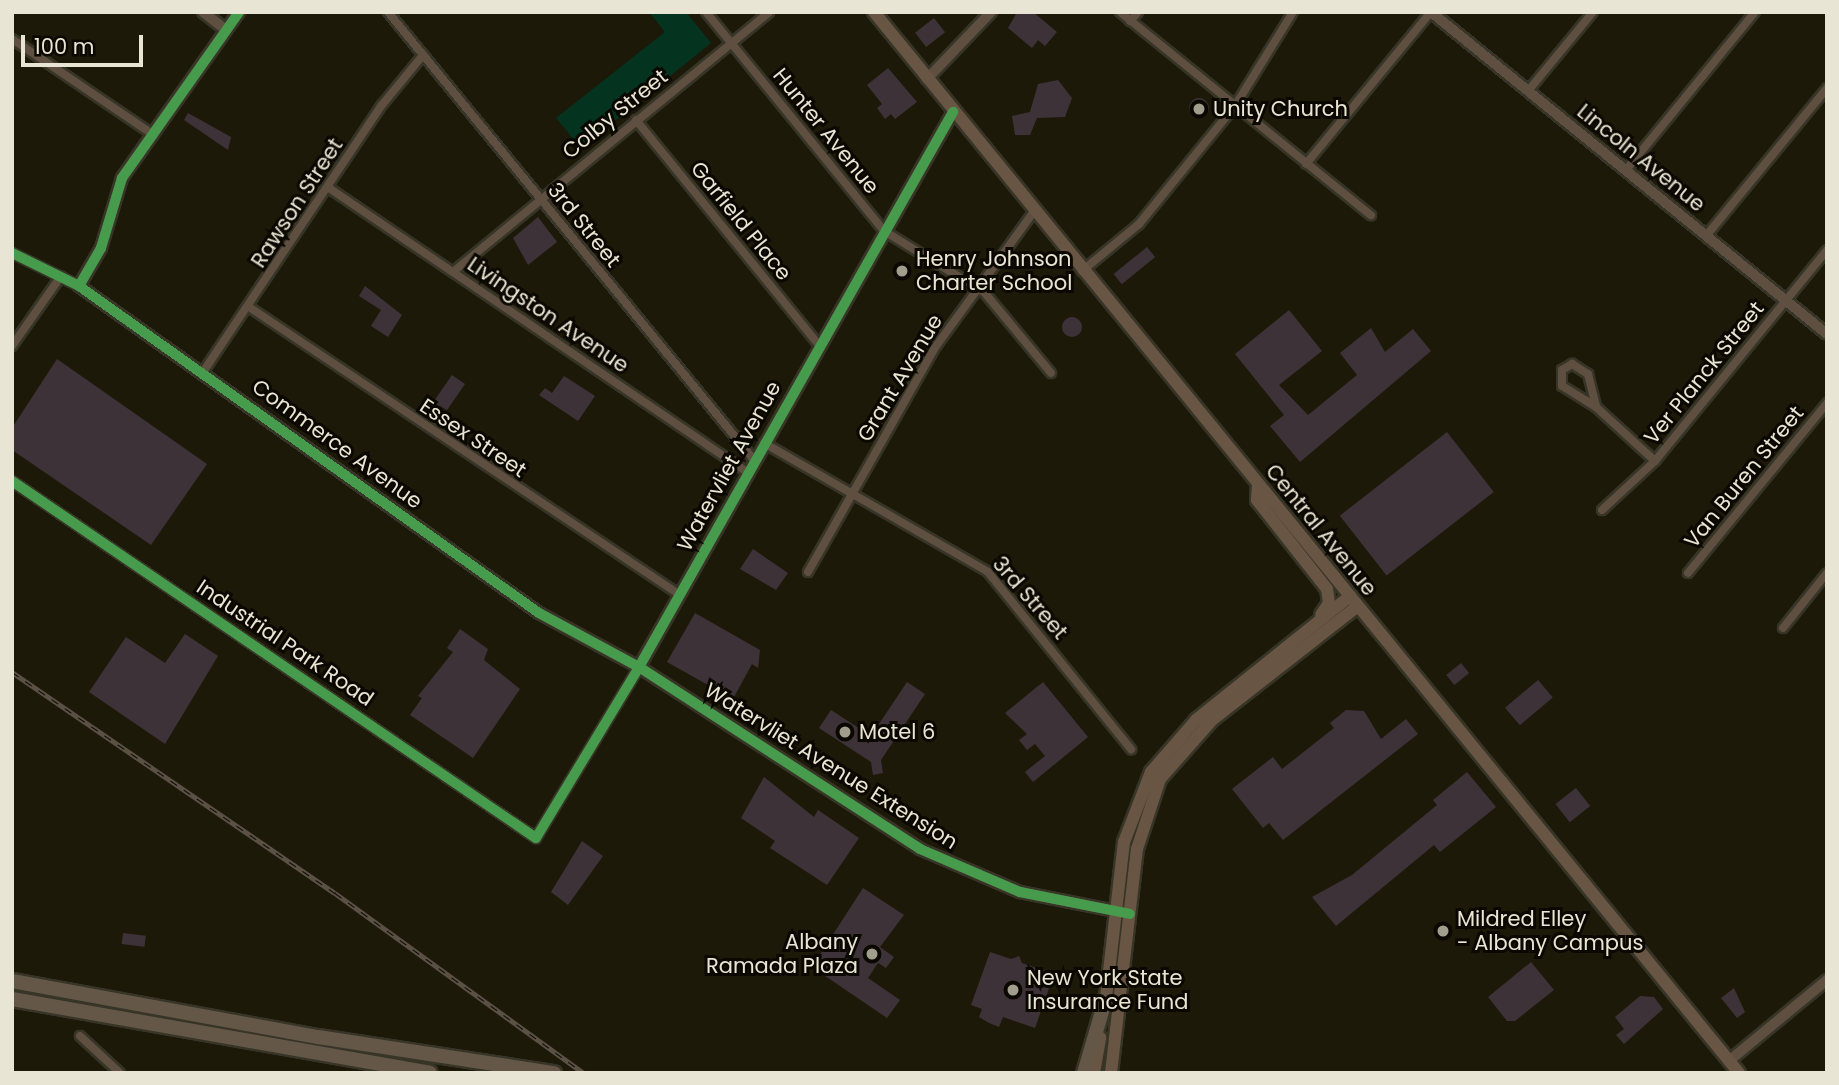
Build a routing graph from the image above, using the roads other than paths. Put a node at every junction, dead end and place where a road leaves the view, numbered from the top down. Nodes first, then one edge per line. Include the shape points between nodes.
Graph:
1 (203, 12) edge
2 (239, 12) edge
3 (388, 12) edge
4 (706, 12) edge
5 (769, 12) edge
6 (874, 12) edge
7 (991, 12) edge
8 (1120, 12) edge
9 (1138, 12) edge
10 (1293, 12) edge
11 (1431, 12) edge
12 (1593, 12) edge
13 (1755, 12) edge
14 (1130, 21) junction
15 (226, 30) junction
16 (12, 39) edge
17 (731, 43) junction
18 (423, 55) junction
19 (927, 79) junction
20 (1827, 88) edge
21 (1528, 91) junction
22 (1235, 106) junction
23 (953, 112) junction
24 (636, 120) junction
25 (154, 135) junction
26 (1306, 164) junction
27 (1626, 170) junction
28 (329, 188) junction
29 (540, 198) junction
30 (1035, 210) junction
31 (1371, 215) dead end
32 (884, 230) junction
33 (1706, 236) junction
34 (1827, 250) edge
35 (12, 253) edge
36 (1082, 271) junction
37 (453, 272) junction
38 (61, 276) junction
39 (79, 286) junction
40 (977, 287) junction
41 (1786, 300) junction
42 (248, 307) junction
43 (1827, 334) edge
44 (819, 345) junction
45 (12, 346) edge
46 (203, 372) junction
47 (1051, 373) dead end
48 (1827, 402) edge
49 (1597, 407) junction
50 (764, 443) junction
51 (754, 460) junction
52 (1655, 461) junction
53 (747, 472) junction
54 (12, 481) edge
55 (1258, 484) junction
56 (853, 495) junction
57 (1602, 510) dead end
58 (808, 572) dead end
59 (1688, 573) dead end
60 (1827, 573) edge
61 (680, 595) junction
62 (1354, 601) junction
63 (1311, 626) junction
64 (1783, 628) dead end
65 (1396, 652) junction
66 (639, 667) junction
67 (1259, 682) junction
68 (1131, 749) dead end
69 (536, 838) joint
70 (1116, 912) junction
71 (1130, 914) junction
72 (1827, 980) edge
73 (12, 981) edge
74 (1106, 998) junction
75 (12, 999) edge
76 (12, 1009) edge
77 (137, 1023) junction
78 (80, 1036) dead end
79 (1729, 1061) junction
80 (120, 1073) edge
81 (430, 1073) edge
82 (554, 1073) edge
83 (1084, 1073) edge
84 (1094, 1073) edge
85 (1111, 1073) edge
86 (1739, 1073) edge

1 - 15 street
2 - 15 street
3 - 18 street, 3rd Street
4 - 17 street, Hunter Avenue
5 - 17 street, Colby Street
6 - 19 main road, Central Avenue
7 - 19 street
8 - 14 street
9 - 14 street
10 - 22 street
11 - 21 street, Lincoln Avenue
11 - 26 street
12 - 21 street
13 - 27 street
14 - 22 street
15 - 25 street
16 - 25 street
17 - 24 street, Colby Street
17 - 32 street, Hunter Avenue
18 - 28 street, Rawson Street via 382,105
18 - 29 street, 3rd Street
19 - 23 main road, Central Avenue
20 - 33 street
21 - 27 street, Lincoln Avenue
22 - 26 street
22 - 36 street via 1139,224
23 - 30 main road, Central Avenue
23 - 32 street, Watervliet Avenue
24 - 29 street, Colby Street
24 - 44 street, Garfield Place
25 - 39 street via 120,183 101,248
26 - 31 street
27 - 33 street, Lincoln Avenue
28 - 37 street, Livingston Avenue
28 - 42 street, Rawson Street
29 - 37 street, Colby Street
29 - 51 street, 3rd Street
30 - 36 main road, Central Avenue
30 - 40 street, Grant Avenue
32 - 40 street, Hunter Avenue
32 - 44 street, Watervliet Avenue
33 - 41 street, Lincoln Avenue
34 - 41 street, Ver Planck Street
35 - 38 street, Commerce Avenue
36 - 55 main road, Central Avenue
37 - 53 street, Livingston Avenue
38 - 39 street, Commerce Avenue
38 - 45 street
39 - 46 street, Commerce Avenue
40 - 47 street, Hunter Avenue
40 - 56 street, Grant Avenue via 932,354
41 - 43 street, Lincoln Avenue
41 - 52 street, Ver Planck Street
42 - 46 street, Rawson Street
42 - 61 street, Essex Street
44 - 50 street, Watervliet Avenue
46 - 66 street, Commerce Avenue via 533,608
48 - 59 street, Van Buren Street
49 - 49 street via 1588,374 1576,365 1566,365 1560,377 1565,390
49 - 52 street
50 - 51 street, Watervliet Avenue
50 - 56 street, 3rd Street
51 - 53 street, Watervliet Avenue
52 - 57 street, Ver Planck Street
53 - 61 street, Watervliet Avenue
54 - 69 street, Industrial Park Road
55 - 62 main road, Central Avenue
55 - 63 main road via 1257,500 1327,589 1329,603
56 - 58 street, Grant Avenue
56 - 68 street, 3rd Street via 988,572
60 - 64 street
61 - 66 street, Watervliet Avenue
62 - 63 main road
62 - 65 main road, Central Avenue
62 - 67 main road
63 - 70 main road via 1180,734 1151,772 1126,831
65 - 67 main road via 1366,624 1347,621
65 - 79 main road, Central Avenue
66 - 69 street, Watervliet Avenue
66 - 70 street, Watervliet Avenue Extension via 948,865 1020,892
67 - 71 main road via 1186,743 1160,779 1139,835
70 - 71 street, Watervliet Avenue Extension
70 - 74 main road
71 - 85 main road
72 - 79 street
73 - 82 highway
74 - 83 highway
74 - 84 main road
75 - 77 highway
76 - 77 highway
77 - 81 highway
78 - 80 street
79 - 86 main road, Central Avenue

